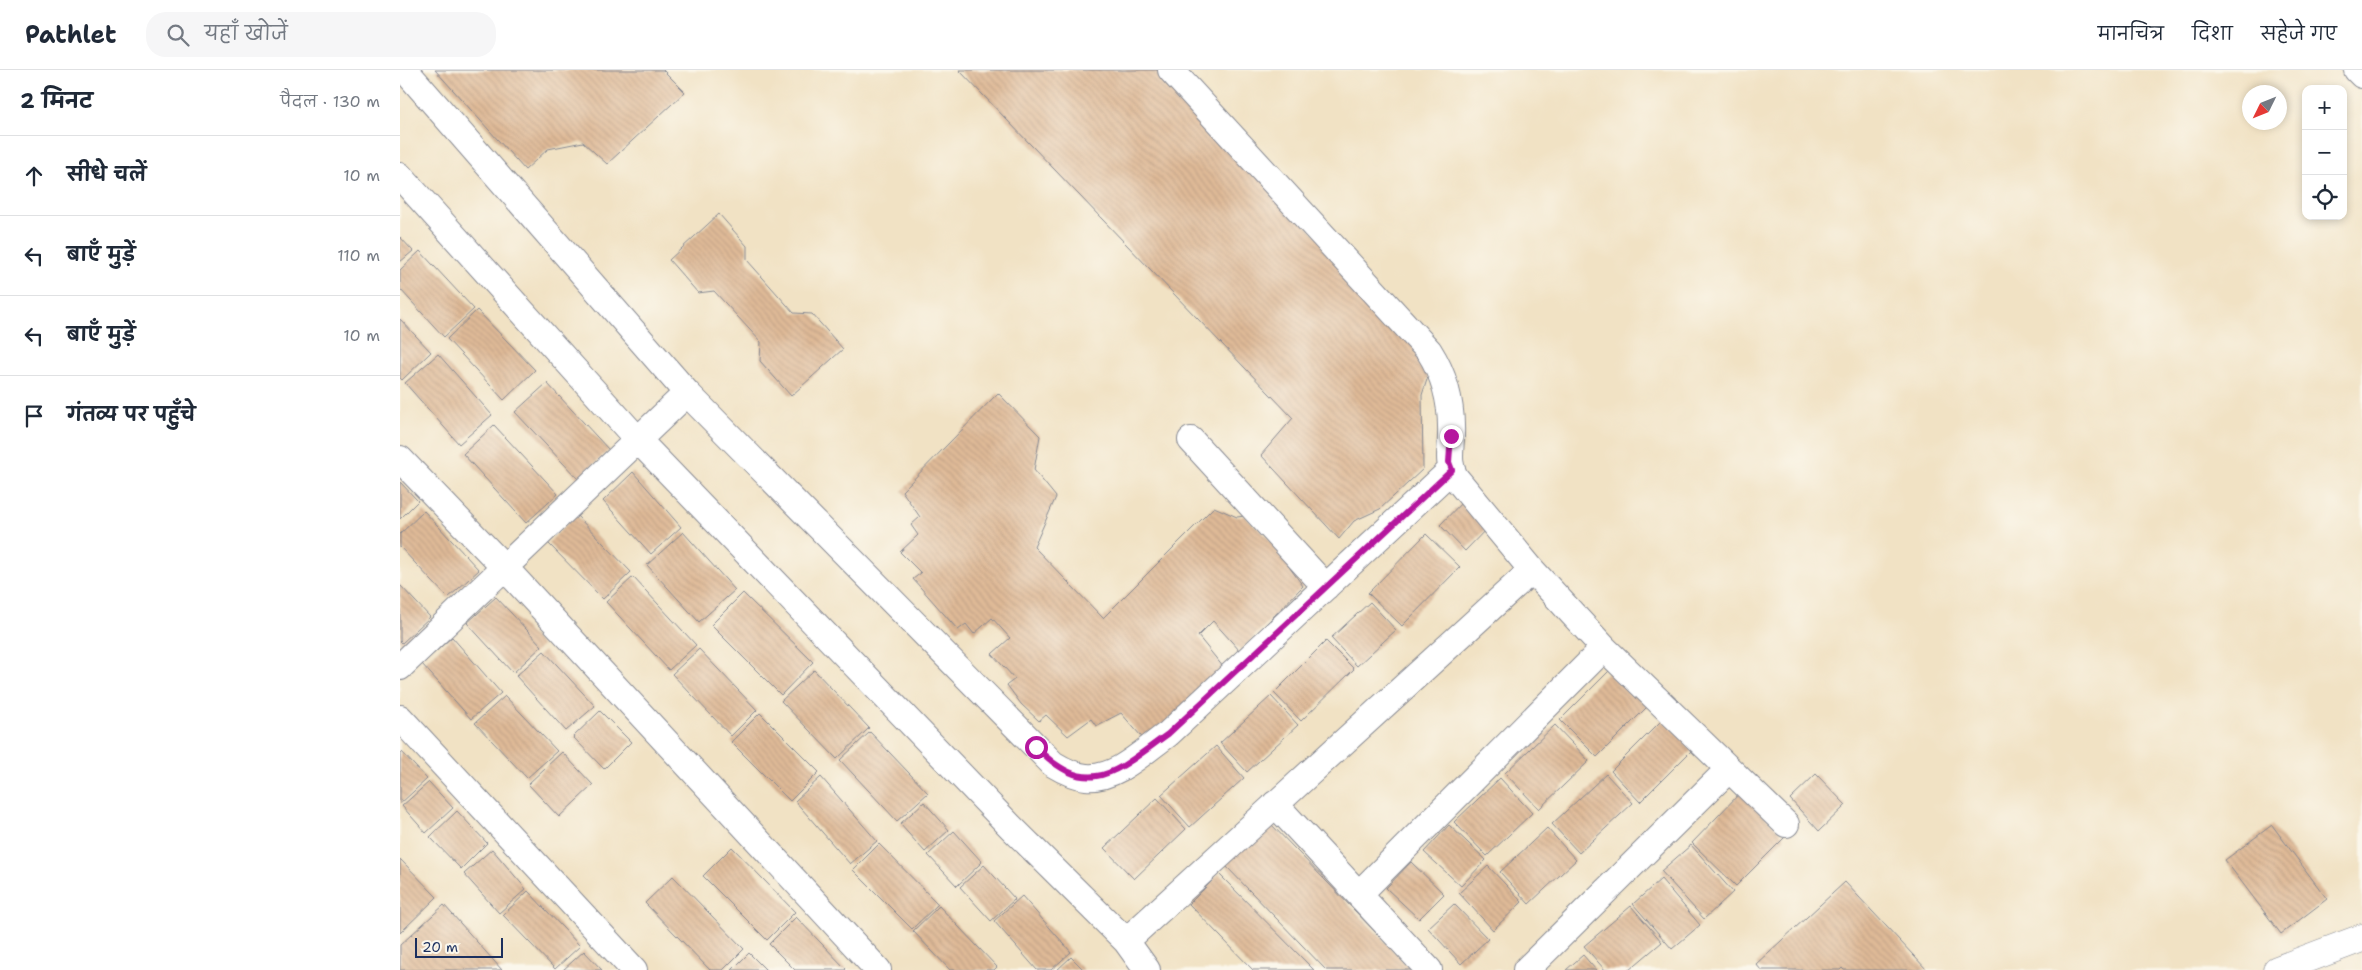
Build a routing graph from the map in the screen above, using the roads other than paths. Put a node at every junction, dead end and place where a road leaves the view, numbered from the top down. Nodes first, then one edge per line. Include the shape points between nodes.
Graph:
1 (405, 70) edge
2 (1171, 70) edge
3 (2357, 70) edge
4 (2362, 76) edge
5 (400, 176) edge
6 (687, 392) junction
7 (638, 440) junction
8 (1191, 440) dead end
9 (400, 459) edge
10 (1452, 470) junction
11 (504, 567) junction
12 (1532, 570) junction
13 (1326, 587) junction
14 (1604, 648) junction
15 (400, 667) edge
16 (400, 718) edge
17 (1730, 769) junction
18 (1275, 804) junction
19 (1786, 824) dead end
20 (1359, 894) junction
21 (2362, 938) edge
22 (1126, 941) junction
23 (634, 970) edge
24 (878, 970) edge
25 (1147, 970) edge
26 (1429, 970) edge
27 (1526, 970) edge
28 (2277, 970) edge

1 - 6 street
2 - 10 street via 1429,351 1442,376 1450,409 1449,462
3 - 4 street
5 - 7 street
6 - 7 street
6 - 13 street via 1053,764 1069,773 1086,777 1105,775 1168,734
7 - 11 street
7 - 22 street via 1011,827
8 - 13 street
9 - 11 street
10 - 12 street
10 - 13 street
11 - 15 street
11 - 24 street
12 - 14 street
12 - 18 street
14 - 17 street
14 - 20 street
16 - 23 street
17 - 19 street
17 - 27 street
18 - 20 street
18 - 22 street
20 - 26 street
21 - 28 street
22 - 25 street

